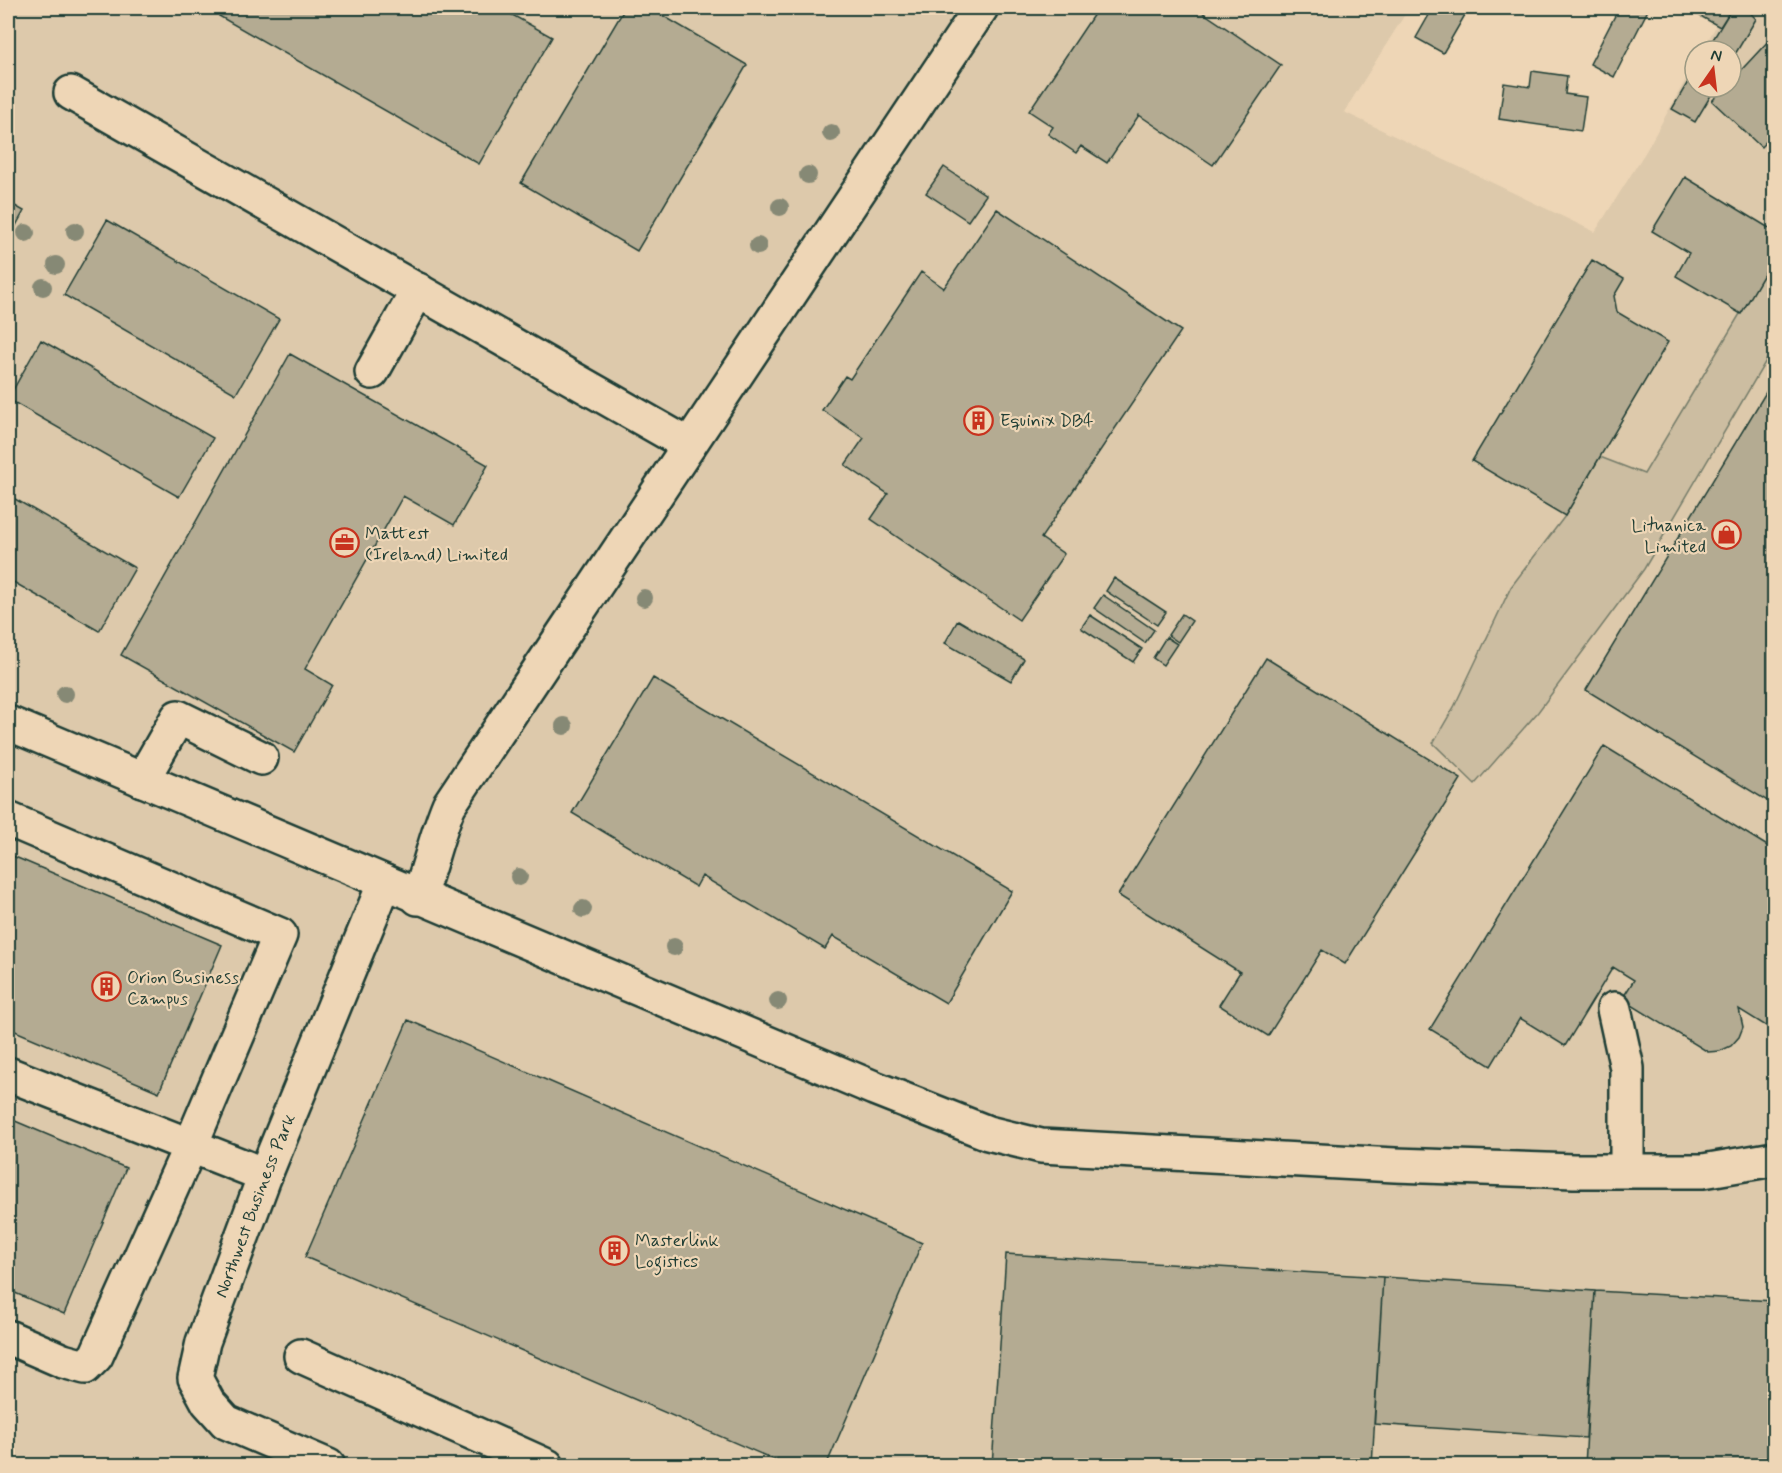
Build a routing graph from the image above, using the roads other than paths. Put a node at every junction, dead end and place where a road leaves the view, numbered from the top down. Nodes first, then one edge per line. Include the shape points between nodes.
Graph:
1 (981, 8) edge
2 (71, 93) dead end
3 (418, 290) junction
4 (372, 372) dead end
5 (689, 445) junction
6 (8, 723) edge
7 (261, 758) dead end
8 (142, 780) junction
9 (8, 819) edge
10 (385, 882) junction
11 (418, 898) junction
12 (1614, 1009) dead end
13 (8, 1074) edge
14 (190, 1147) junction
15 (1774, 1159) edge
16 (1627, 1170) junction
17 (265, 1175) junction
18 (8, 1337) edge
19 (302, 1356) dead end
20 (328, 1466) edge
21 (547, 1466) edge

1 - 5 street
2 - 3 street
3 - 4 street
3 - 5 street
5 - 11 street via 449,805
6 - 8 street
7 - 8 street via 178,717
8 - 10 street
9 - 14 street via 280,935
10 - 11 street
10 - 17 street, Northwest Business Park
11 - 16 street via 874,1088 988,1133 1041,1146 1395,1165
12 - 16 street via 1627,1068
13 - 14 street
14 - 17 street
14 - 18 street via 96,1356 85,1367
15 - 16 street via 1703,1171
17 - 20 street, Northwest Business Park via 202,1342 195,1378 208,1402 226,1422
19 - 21 street

